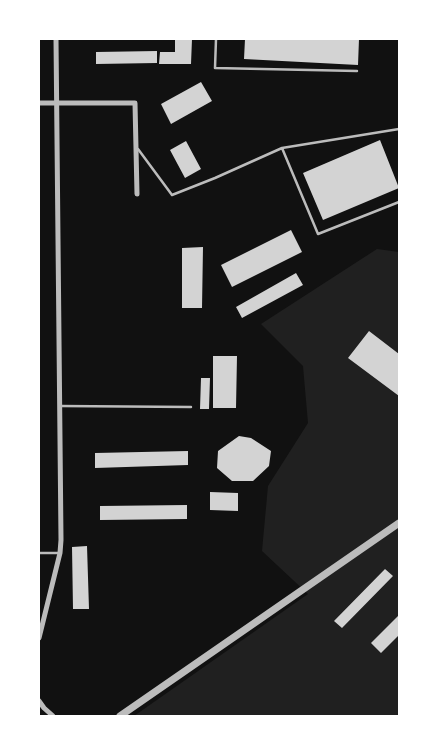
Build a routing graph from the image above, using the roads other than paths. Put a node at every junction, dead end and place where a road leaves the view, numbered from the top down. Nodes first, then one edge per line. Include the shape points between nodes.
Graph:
1 (56, 39) edge
2 (216, 39) edge
3 (357, 70) dead end
4 (39, 103) edge
5 (57, 103) junction
6 (399, 130) edge
7 (135, 146) junction
8 (282, 148) junction
9 (137, 194) dead end
10 (399, 202) edge
11 (60, 406) junction
12 (191, 407) dead end
13 (399, 523) edge
14 (39, 553) edge
15 (60, 553) junction
16 (39, 638) edge
17 (39, 701) edge
18 (54, 716) edge
19 (120, 716) edge

1 - 5 street
2 - 3 lane via 215,68
4 - 5 street
5 - 7 street via 135,103
5 - 11 street
6 - 8 lane
7 - 8 lane via 172,195
7 - 9 street
8 - 10 lane via 318,234
11 - 12 lane
11 - 15 street
13 - 19 street
14 - 15 lane
15 - 16 street
17 - 18 street

